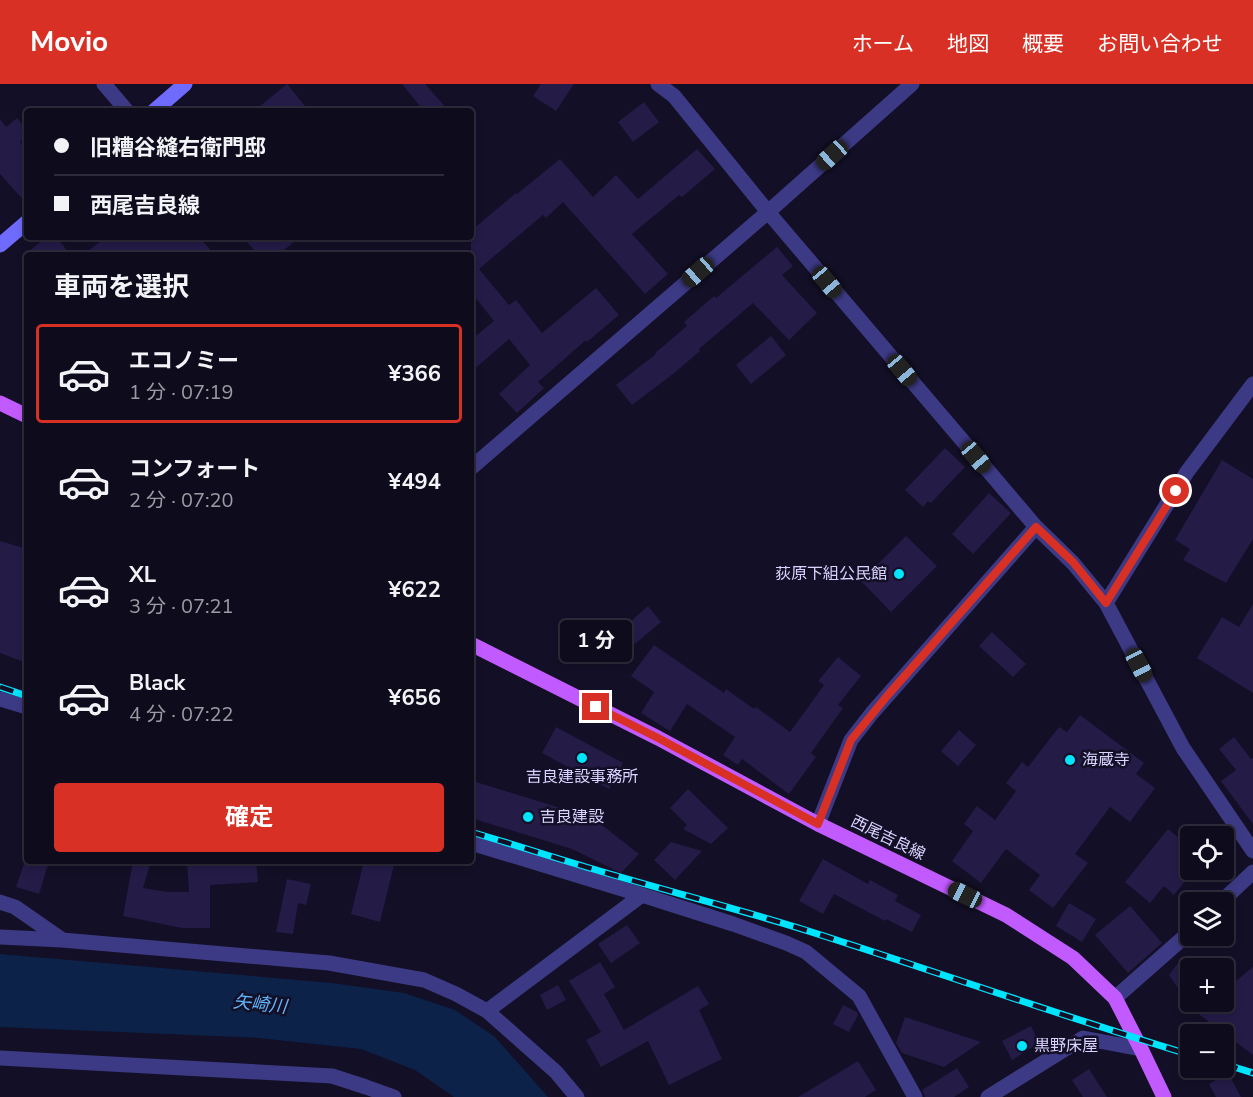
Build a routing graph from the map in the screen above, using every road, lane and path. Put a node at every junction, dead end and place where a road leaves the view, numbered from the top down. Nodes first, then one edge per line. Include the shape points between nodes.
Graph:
1 (104, 84) edge
2 (185, 84) edge
3 (658, 84) edge
4 (912, 84) edge
5 (124, 108) edge
6 (157, 108) edge
7 (768, 212) junction
8 (24, 225) edge
9 (0, 245) edge
10 (1253, 384) edge
11 (0, 403) edge
12 (24, 415) edge
13 (474, 465) edge
14 (1036, 527) junction
15 (1106, 603) junction
16 (474, 646) edge
17 (0, 699) edge
18 (24, 706) edge
19 (818, 824) junction
20 (474, 844) edge
21 (1253, 851) edge
22 (1253, 872) edge
23 (1232, 892) edge
24 (642, 895) junction
25 (0, 902) edge
26 (0, 937) edge
27 (62, 940) junction
28 (1180, 941) edge
29 (1114, 998) junction
30 (486, 1011) junction
31 (1142, 1049) junction
32 (0, 1058) edge
33 (362, 1092) edge
34 (394, 1097) edge
35 (577, 1097) edge
36 (915, 1097) edge
37 (988, 1097) edge
38 (1164, 1097) edge

1 - 5 street
2 - 6 main road
3 - 7 street via 674,96
4 - 7 street
7 - 13 street
7 - 14 street
8 - 9 main road
10 - 15 street via 1187,472
11 - 12 main road
14 - 15 street via 1073,562
14 - 19 street via 851,740
15 - 21 street via 1183,748
16 - 19 main road, 西尾吉良線
17 - 18 street
19 - 29 main road, 西尾吉良線 via 1006,915 1073,958
20 - 24 street
22 - 23 street
24 - 30 street
24 - 36 street via 806,952 859,996
25 - 27 street via 15,907
26 - 27 street
27 - 30 street via 329,963 424,980
28 - 29 street
29 - 31 main road, 西尾吉良線
30 - 35 street via 556,1072
31 - 37 street via 1083,1038
31 - 38 main road, 西尾吉良線
32 - 33 street via 332,1076
33 - 34 street

